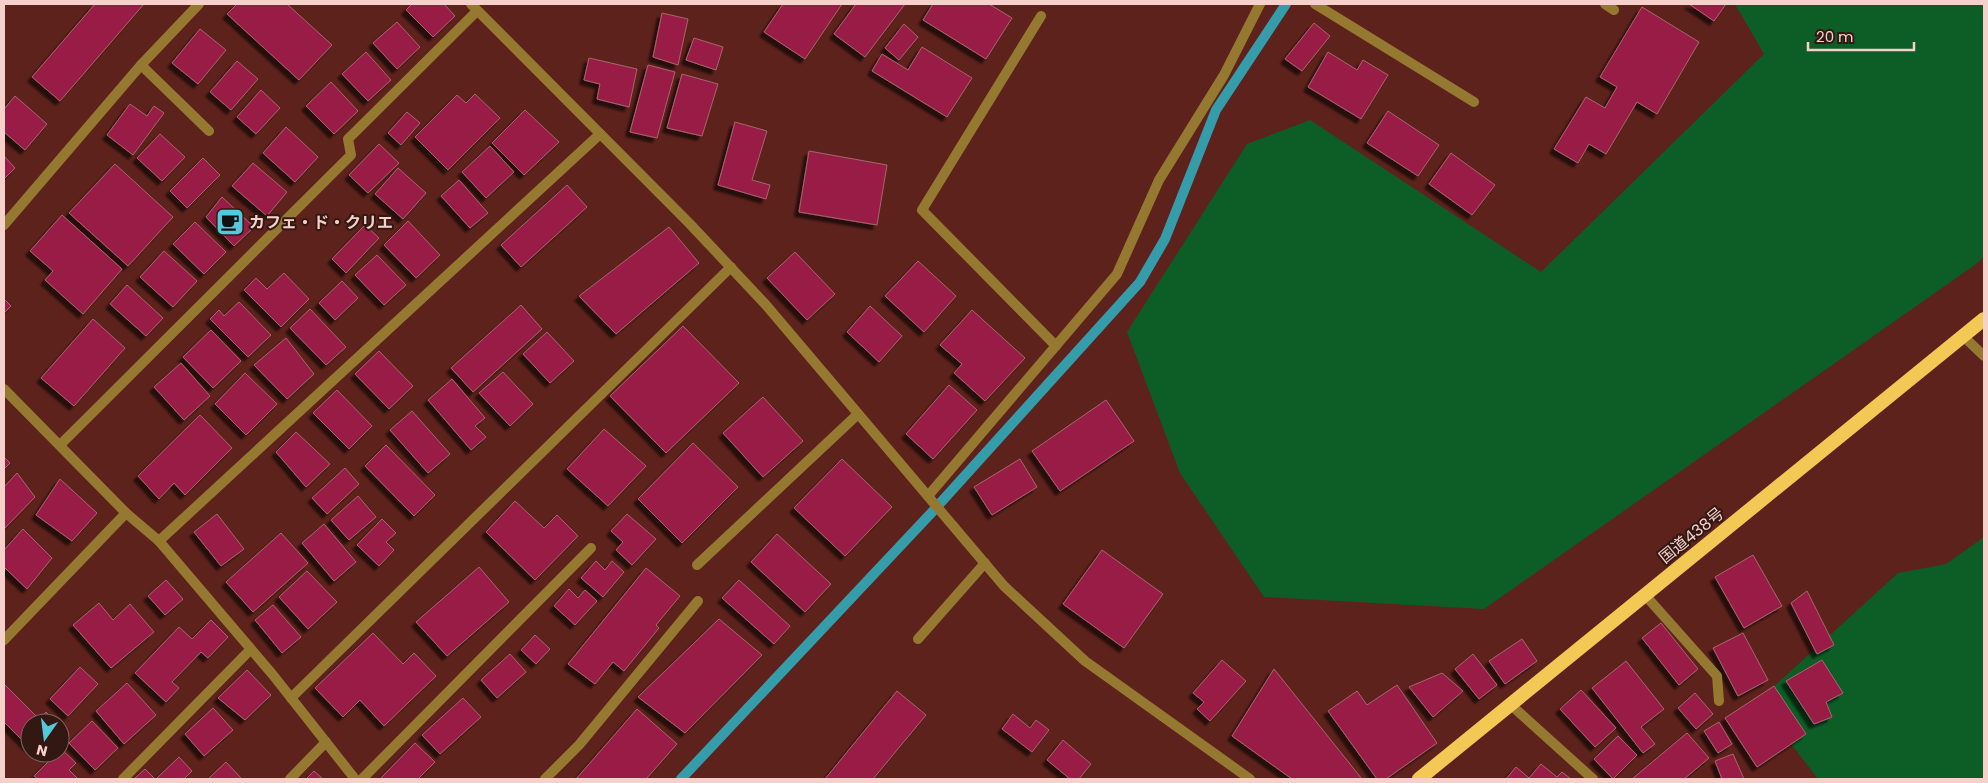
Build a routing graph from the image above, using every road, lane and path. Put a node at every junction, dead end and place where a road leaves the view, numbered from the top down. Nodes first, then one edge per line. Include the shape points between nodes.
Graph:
1 (199, 4) edge
2 (1260, 4) edge
3 (1315, 4) edge
4 (1605, 4) edge
5 (474, 8) edge
6 (1614, 10) dead end
7 (1041, 16) dead end
8 (141, 65) junction
9 (1474, 102) dead end
10 (209, 131) dead end
11 (600, 134) junction
12 (4, 225) edge
13 (731, 267) junction
14 (1984, 319) edge
15 (1963, 336) junction
16 (1056, 346) junction
17 (1984, 356) edge
18 (4, 389) edge
19 (858, 414) junction
20 (60, 445) junction
21 (928, 496) junction
22 (126, 513) junction
23 (159, 541) junction
24 (591, 548) dead end
25 (984, 563) junction
26 (697, 565) dead end
27 (1645, 595) junction
28 (698, 602) dead end
29 (918, 639) dead end
30 (4, 640) edge
31 (250, 650) junction
32 (291, 698) junction
33 (1719, 701) dead end
34 (1511, 705) junction
35 (326, 742) junction
36 (123, 779) edge
37 (290, 779) edge
38 (356, 779) edge
39 (362, 779) edge
40 (545, 779) edge
41 (1250, 779) edge
42 (1419, 779) edge
43 (1593, 779) edge

1 - 8 street
2 - 16 street via 1224,75 1159,180 1118,274
3 - 9 street
4 - 6 street
5 - 11 street
5 - 20 street via 348,139 351,155
7 - 16 street via 922,210
8 - 10 street
8 - 12 street
11 - 13 street
11 - 23 street
13 - 19 street
13 - 32 street
14 - 15 highway, 国道438号
15 - 17 street
15 - 27 highway, 国道438号
16 - 21 street
18 - 20 street
19 - 21 street
19 - 26 street
20 - 22 street
21 - 25 street
22 - 23 street
22 - 30 street
23 - 31 street
24 - 39 street
25 - 29 street
25 - 41 street via 1004,586 1086,661
27 - 33 street via 1717,676
27 - 34 highway, 国道438号
28 - 40 street via 579,745
31 - 32 street
31 - 36 street
32 - 35 street
34 - 42 highway, 国道438号
34 - 43 street
35 - 37 street
35 - 38 street

